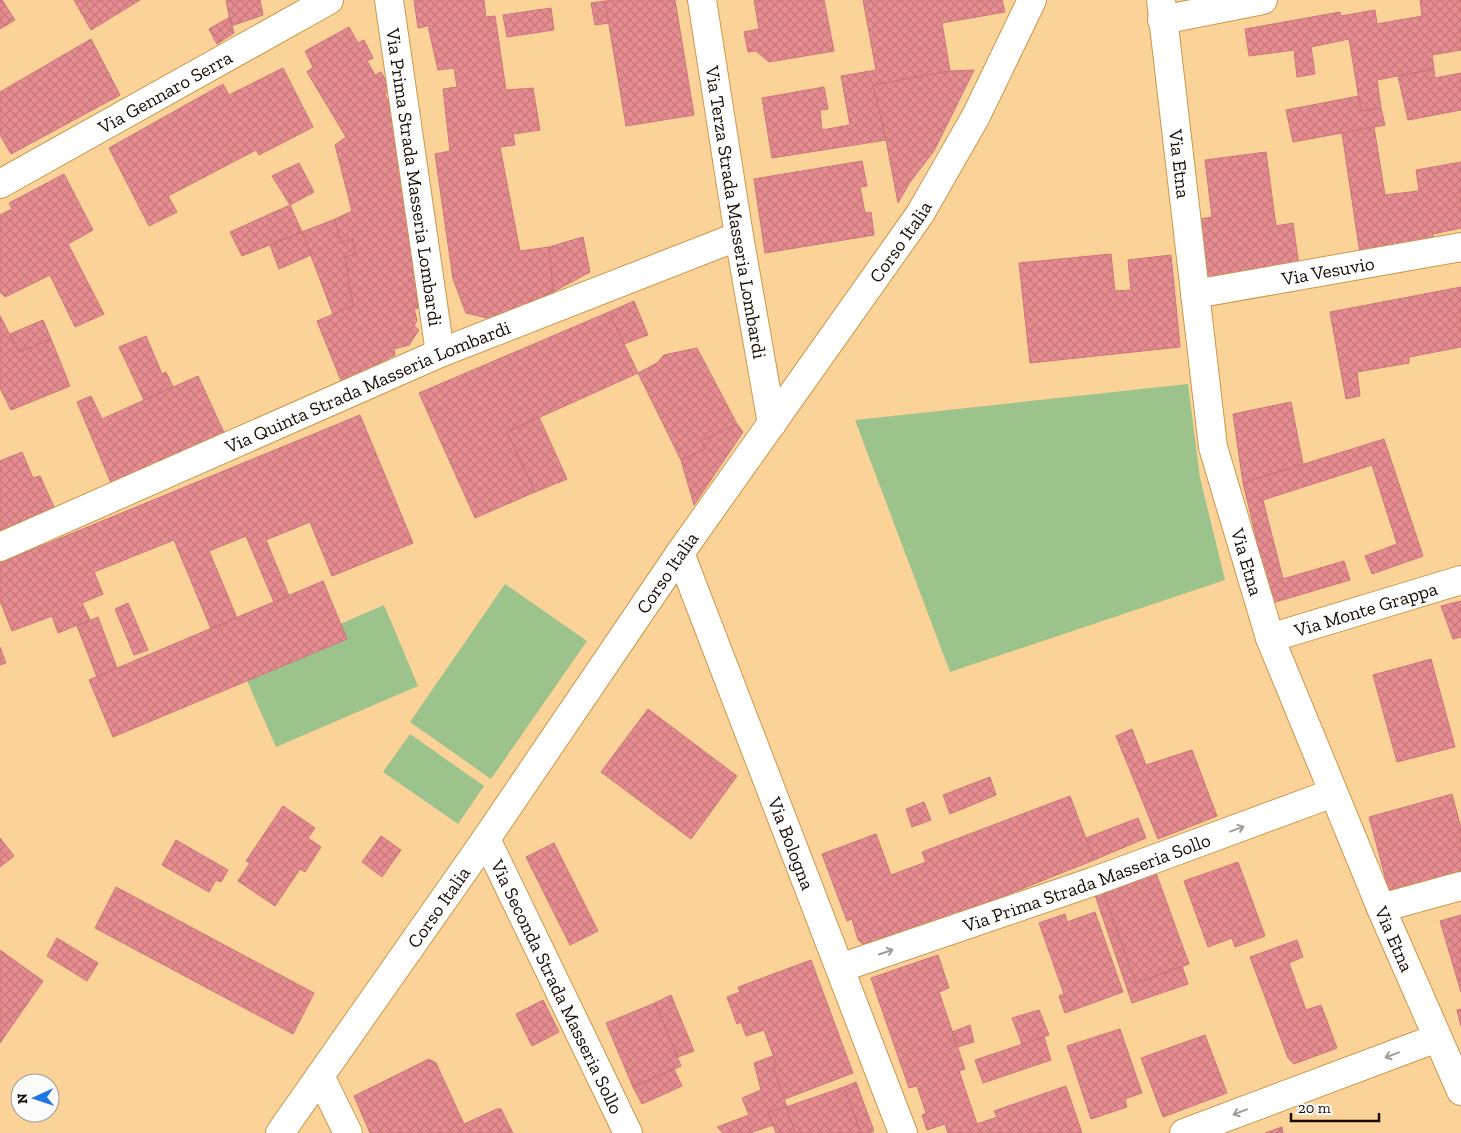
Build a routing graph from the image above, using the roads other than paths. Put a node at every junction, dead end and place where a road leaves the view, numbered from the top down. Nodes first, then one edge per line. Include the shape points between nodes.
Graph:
1 (329, 0) edge
2 (389, 0) edge
3 (702, 0) edge
4 (1015, 0) edge
5 (1032, 0) edge
6 (1262, 0) edge
7 (1161, 10) edge
8 (1019, 27) junction
9 (0, 184) edge
10 (739, 236) junction
11 (1461, 247) edge
12 (1195, 294) junction
13 (440, 353) junction
14 (772, 424) junction
15 (0, 547) edge
16 (680, 554) junction
17 (1461, 580) edge
18 (1270, 638) junction
19 (1334, 793) junction
20 (486, 840) junction
21 (1461, 886) edge
22 (1380, 908) junction
23 (840, 968) junction
24 (1437, 1038) junction
25 (320, 1076) junction
26 (1461, 1091) edge
27 (280, 1133) edge
28 (348, 1133) edge
29 (628, 1133) edge
30 (903, 1133) edge
31 (1184, 1133) edge

1 - 9 street, Via Gennaro Serra
2 - 13 street, Via Prima Strada Masseria Lombardi
3 - 10 street, Via Terza Strada Masseria Lombardi
4 - 8 street
5 - 8 street, Corso Italia
6 - 7 street
7 - 12 street, Via Etna
8 - 14 street, Corso Italia via 976,116 920,214
10 - 13 street, Via Quinta Strada Masseria Lombardi
10 - 14 street, Via Terza Strada Masseria Lombardi
11 - 12 street, Via Vesuvio
12 - 18 street, Via Etna via 1213,447
13 - 15 street, Via Quinta Strada Masseria Lombardi
14 - 16 street, Corso Italia
16 - 20 street, Corso Italia
16 - 23 street, Via Bologna
17 - 18 street, Via Monte Grappa
18 - 19 street, Via Etna
19 - 22 street, Via Etna
23 -> 19 street, Via Prima Strada Masseria Sollo via 1092,882
20 - 25 street, Corso Italia
20 - 29 street, Via Seconda Strada Masseria Sollo
21 - 22 street
22 - 24 street, Via Etna
23 - 30 street, Via Bologna
24 - 26 street, Via Etna
24 -> 31 street
25 - 27 street, Corso Italia
25 - 28 street

